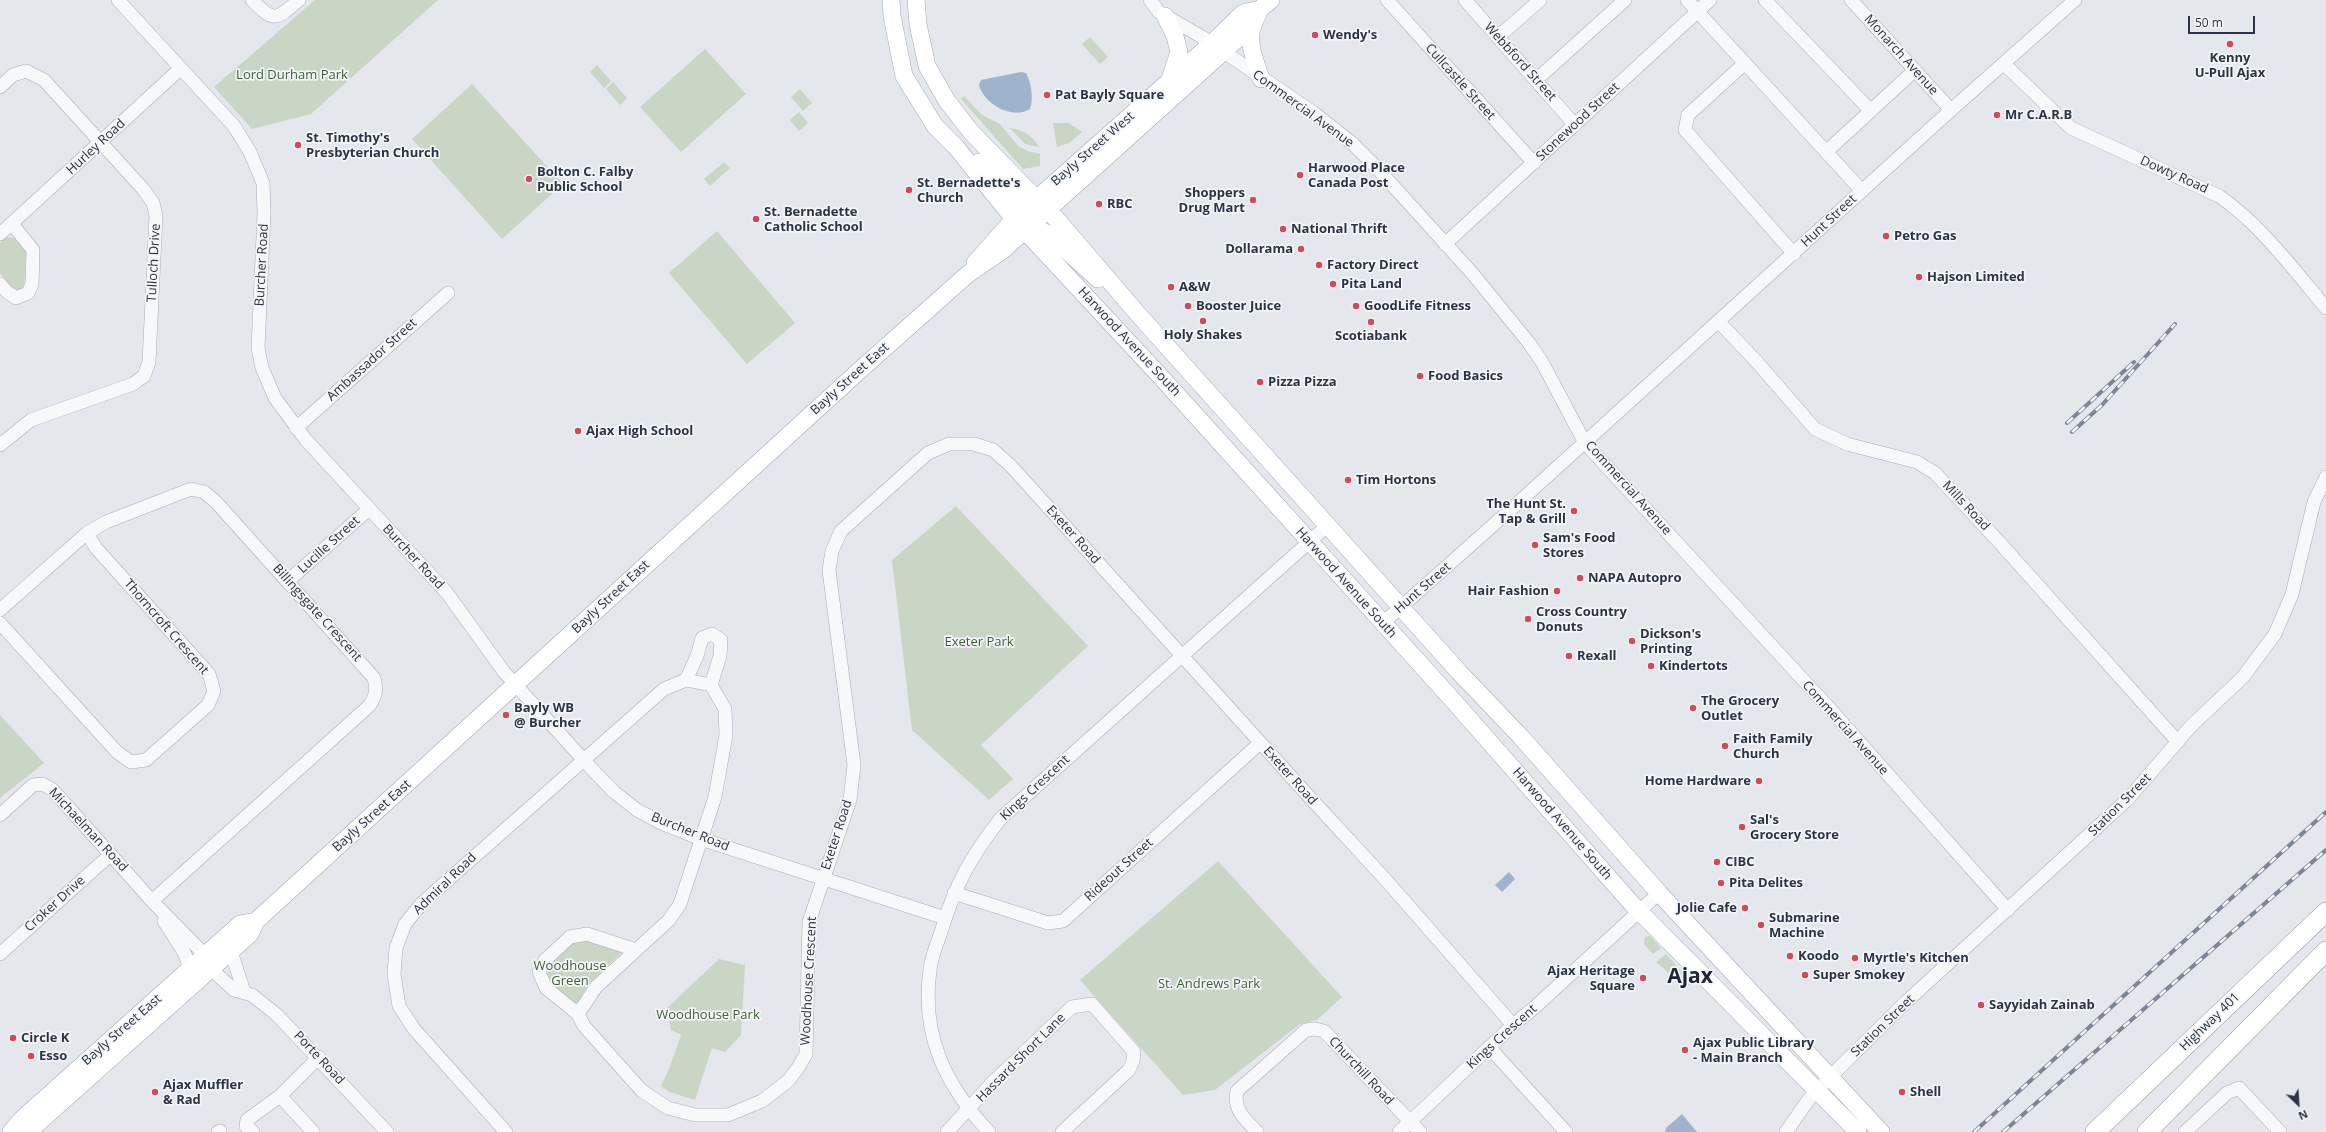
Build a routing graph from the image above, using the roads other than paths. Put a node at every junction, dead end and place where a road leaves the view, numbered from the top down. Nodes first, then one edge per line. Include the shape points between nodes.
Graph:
1 (118, 0) edge
2 (252, 0) edge
3 (299, 0) edge
4 (891, 0) edge
5 (916, 0) edge
6 (1150, 0) edge
7 (1387, 0) edge
8 (1464, 0) edge
9 (1540, 0) edge
10 (1625, 0) edge
11 (1687, 0) edge
12 (1710, 0) edge
13 (1765, 0) edge
14 (1851, 0) edge
15 (2075, 0) edge
16 (1266, 5) edge
17 (1698, 11) junction
18 (1165, 16) junction
19 (1253, 25) junction
20 (1498, 37) junction
21 (1217, 48) junction
22 (1745, 63) junction
23 (2004, 64) junction
24 (180, 69) junction
25 (1915, 70) junction
26 (1261, 78) junction
27 (1170, 80) junction
28 (1536, 80) junction
29 (0, 87) edge
30 (1951, 110) junction
31 (1871, 111) junction
32 (1575, 125) junction
33 (101, 143) junction
34 (956, 147) junction
35 (1826, 152) junction
36 (1534, 163) junction
37 (1862, 191) junction
38 (1037, 205) junction
39 (12, 224) junction
40 (1023, 224) junction
41 (0, 234) edge
42 (1446, 244) junction
43 (1794, 254) junction
44 (0, 284) edge
45 (448, 293) dead end
46 (2326, 308) edge
47 (1137, 313) junction
48 (1719, 322) junction
49 (1184, 363) junction
50 (1161, 377) junction
51 (296, 428) junction
52 (1585, 443) junction
53 (0, 445) edge
54 (2326, 477) edge
55 (369, 509) junction
56 (1328, 525) junction
57 (87, 533) junction
58 (1309, 542) junction
59 (288, 581) junction
60 (1402, 607) junction
61 (0, 610) edge
62 (0, 623) edge
63 (1383, 623) junction
64 (1182, 656) junction
65 (686, 680) junction
66 (516, 685) junction
67 (711, 685) junction
68 (1521, 737) junction
69 (2178, 742) junction
70 (1260, 743) junction
71 (1499, 754) junction
72 (583, 759) junction
73 (0, 815) edge
74 (701, 839) junction
75 (110, 855) junction
76 (822, 879) junction
77 (954, 893) junction
78 (1659, 893) junction
79 (152, 901) junction
80 (2008, 910) junction
81 (1639, 911) junction
82 (2326, 912) edge
83 (945, 918) junction
84 (256, 921) junction
85 (636, 950) junction
86 (231, 951) junction
87 (2326, 951) edge
88 (0, 954) edge
89 (208, 962) junction
90 (190, 970) junction
91 (244, 992) junction
92 (149, 1014) junction
93 (578, 1014) junction
94 (1513, 1024) junction
95 (1490, 1047) junction
96 (319, 1057) junction
97 (1830, 1077) junction
98 (1817, 1090) junction
99 (280, 1096) junction
100 (969, 1110) junction
101 (1410, 1122) junction
102 (12, 1132) edge
103 (28, 1132) edge
104 (253, 1132) edge
105 (312, 1132) edge
106 (387, 1132) edge
107 (506, 1132) edge
108 (947, 1132) edge
109 (989, 1132) edge
110 (1062, 1132) edge
111 (1257, 1132) edge
112 (1398, 1132) edge
113 (1420, 1132) edge
114 (1566, 1132) edge
115 (1786, 1132) edge
116 (1858, 1132) edge
117 (1880, 1132) edge
118 (2095, 1132) edge
119 (2147, 1132) edge
120 (2185, 1132) edge
121 (2280, 1132) edge

1 - 24 street, Burcher Road
2 - 3 street via 266,14 274,17 283,14
4 - 34 main road, Harwood Avenue South via 904,76 935,126
5 - 38 main road, Harwood Avenue South via 927,66 947,102
6 - 18 street, Commercial Avenue
7 - 36 street, Cullcastle Street
8 - 20 street, Webbford Street
9 - 20 street
10 - 28 street
11 - 17 street
12 - 17 street, Stonewood Street
13 - 31 street
14 - 25 street, Monarch Avenue
15 - 23 street, Hunt Street
16 - 19 main road, Bayly Street West
16 - 21 main road, Bayly Street West via 1243,13
17 - 22 street
17 - 32 street, Stonewood Street
18 - 21 street, Commercial Avenue
18 - 27 main road via 1175,36 1179,52
19 - 21 main road, Bayly Street West
19 - 26 main road via 1252,51
20 - 28 street, Webbford Street
21 - 26 street, Commercial Avenue
21 - 27 main road, Bayly Street West
21 - 38 main road, Bayly Street West via 1143,125
22 - 35 street
22 - 43 street via 1688,115 1685,130
23 - 30 street, Hunt Street
23 - 46 street, Dowty Road via 2071,128 2232,204 2281,255
24 - 33 street, Hurley Road
24 - 51 street, Burcher Road via 234,126 250,152 263,183 258,348 268,386
25 - 30 street, Monarch Avenue
25 - 31 street
26 - 42 street, Commercial Avenue via 1314,113 1352,143
27 - 38 main road, Bayly Street West
28 - 32 street, Webbford Street
29 - 33 street, Tulloch Drive via 13,75 26,71 36,74
30 - 37 street, Hunt Street
31 - 35 street
32 - 36 street, Stonewood Street
33 - 39 street, Hurley Road
33 - 53 street, Tulloch Drive via 144,190 153,203 156,216 149,362 144,376 133,384 31,420
34 - 38 main road via 974,157 1016,199
34 - 40 main road, Harwood Avenue South
35 - 37 street
36 - 42 street, Stonewood Street
37 - 43 street, Hunt Street
38 - 40 main road, Bayly Street East
38 - 47 main road, Harwood Avenue South
39 - 41 street, Hurley Road
39 - 44 street via 33,250 32,284 28,293 16,298
40 - 47 main road via 1048,234
40 - 50 main road, Harwood Avenue South
40 - 66 main road, Bayly Street East via 1003,250 968,274 860,370
42 - 52 street, Commercial Avenue via 1529,343 1542,362
43 - 48 street, Hunt Street
45 - 51 street, Ambassador Street
47 - 49 main road, Harwood Avenue South
48 - 52 street, Hunt Street
48 - 69 street, Mills Road via 1815,429 1847,444 1917,462 1935,473
49 - 50 main road
49 - 56 main road, Harwood Avenue South
50 - 58 main road, Harwood Avenue South
51 - 55 street, Burcher Road
52 - 60 street, Hunt Street
52 - 80 street, Commercial Avenue via 1830,709
54 - 69 street, Station Street via 2314,502 2292,594 2275,634 2243,677
55 - 59 street, Lucille Street
55 - 66 street, Burcher Road via 446,593
56 - 58 street, Kings Crescent
56 - 60 main road, Harwood Avenue South
57 - 59 street, Billingsgate Crescent via 106,522 191,489 204,492
57 - 61 street, Billingsgate Crescent
57 - 62 street, Thorncroft Crescent via 96,548 209,674 214,691 208,705 146,760 131,762 117,752
58 - 63 main road, Harwood Avenue South
58 - 64 street, Kings Crescent
59 - 79 street, Billingsgate Crescent via 368,670 376,683 375,697 358,716
60 - 63 street, Hunt Street
60 - 68 main road, Harwood Avenue South
63 - 71 main road, Harwood Avenue South
64 - 70 street, Exeter Road
64 - 76 street, Exeter Road via 1011,466 993,450 974,444 949,444 928,453 840,531 832,551 829,570 854,765 850,800
64 - 77 street, Kings Crescent via 1001,818 976,850
65 - 67 street
65 - 67 street via 702,638 712,634 721,640 720,656
65 - 72 street, Admiral Road via 664,689
66 - 72 street, Burcher Road
66 - 84 main road, Bayly Street East
67 - 74 street via 725,709 726,735 715,797
68 - 71 main road
68 - 78 main road, Harwood Avenue South
69 - 80 street, Station Street via 2128,799
70 - 77 street, Rideout Street via 1063,921 1048,923
70 - 94 street, Exeter Road
71 - 81 main road, Harwood Avenue South
72 - 74 street, Burcher Road via 614,792 637,810
72 - 107 street, Admiral Road via 422,903 405,924 396,948 394,974 399,1006 414,1029
73 - 75 street, Michaelman Road via 33,785 42,784 52,789
74 - 76 street, Burcher Road
74 - 85 street via 680,904 668,920
75 - 79 street, Michaelman Road
75 - 88 street, Croker Drive
76 - 83 street, Burcher Road
76 - 93 street, Woodhouse Crescent via 809,922 806,1054 788,1081 762,1101 728,1115 695,1116 668,1108 642,1091 584,1026
77 - 83 street, Kings Crescent
78 - 81 street, Kings Crescent
78 - 97 main road, Harwood Avenue South
79 - 89 street, Michaelman Road
79 - 90 street, Michaelman Road via 185,954
80 - 97 street, Station Street via 1907,1001
81 - 94 street, Kings Crescent via 1535,1007
81 - 98 main road, Harwood Avenue South
82 - 118 highway, Highway 401
83 - 100 street, Kings Crescent via 930,968 929,1018 932,1036 948,1078
84 - 86 main road, Bayly Street East via 250,934
84 - 89 main road, Bayly Street East via 240,924
85 - 93 street via 596,987
85 - 93 street, Woodhouse Crescent via 587,934 570,937 545,960 539,972 546,988
86 - 89 main road, Bayly Street East
86 - 91 street
87 - 119 highway
89 - 90 main road, Bayly Street East
89 - 91 street, Porte Road via 234,990
89 - 92 main road, Bayly Street East
90 - 92 main road, Bayly Street East
91 - 96 street, Porte Road via 277,1014
92 - 102 main road, Bayly Street East via 22,1119
92 - 103 main road, Bayly Street East
94 - 95 street, Kings Crescent
95 - 101 street, Kings Crescent
95 - 114 street
96 - 99 street
96 - 106 street, Porte Road
97 - 98 street, Station Street
97 - 117 main road, Harwood Avenue South
98 - 115 street, Station Street
98 - 116 main road, Harwood Avenue South
99 - 104 street via 247,1120 246,1126
99 - 105 street
100 - 108 street
100 - 109 street, Kings Crescent
100 - 110 street, Hassard-Short Lane via 993,1082 1072,1007 1092,1004 1134,1052 1133,1061 1129,1070
101 - 111 street, Churchill Road via 1324,1031 1315,1029 1306,1030 1237,1091 1236,1109
101 - 112 street, Kings Crescent
101 - 113 street, Churchill Road
120 - 121 street via 2227,1093 2239,1088

